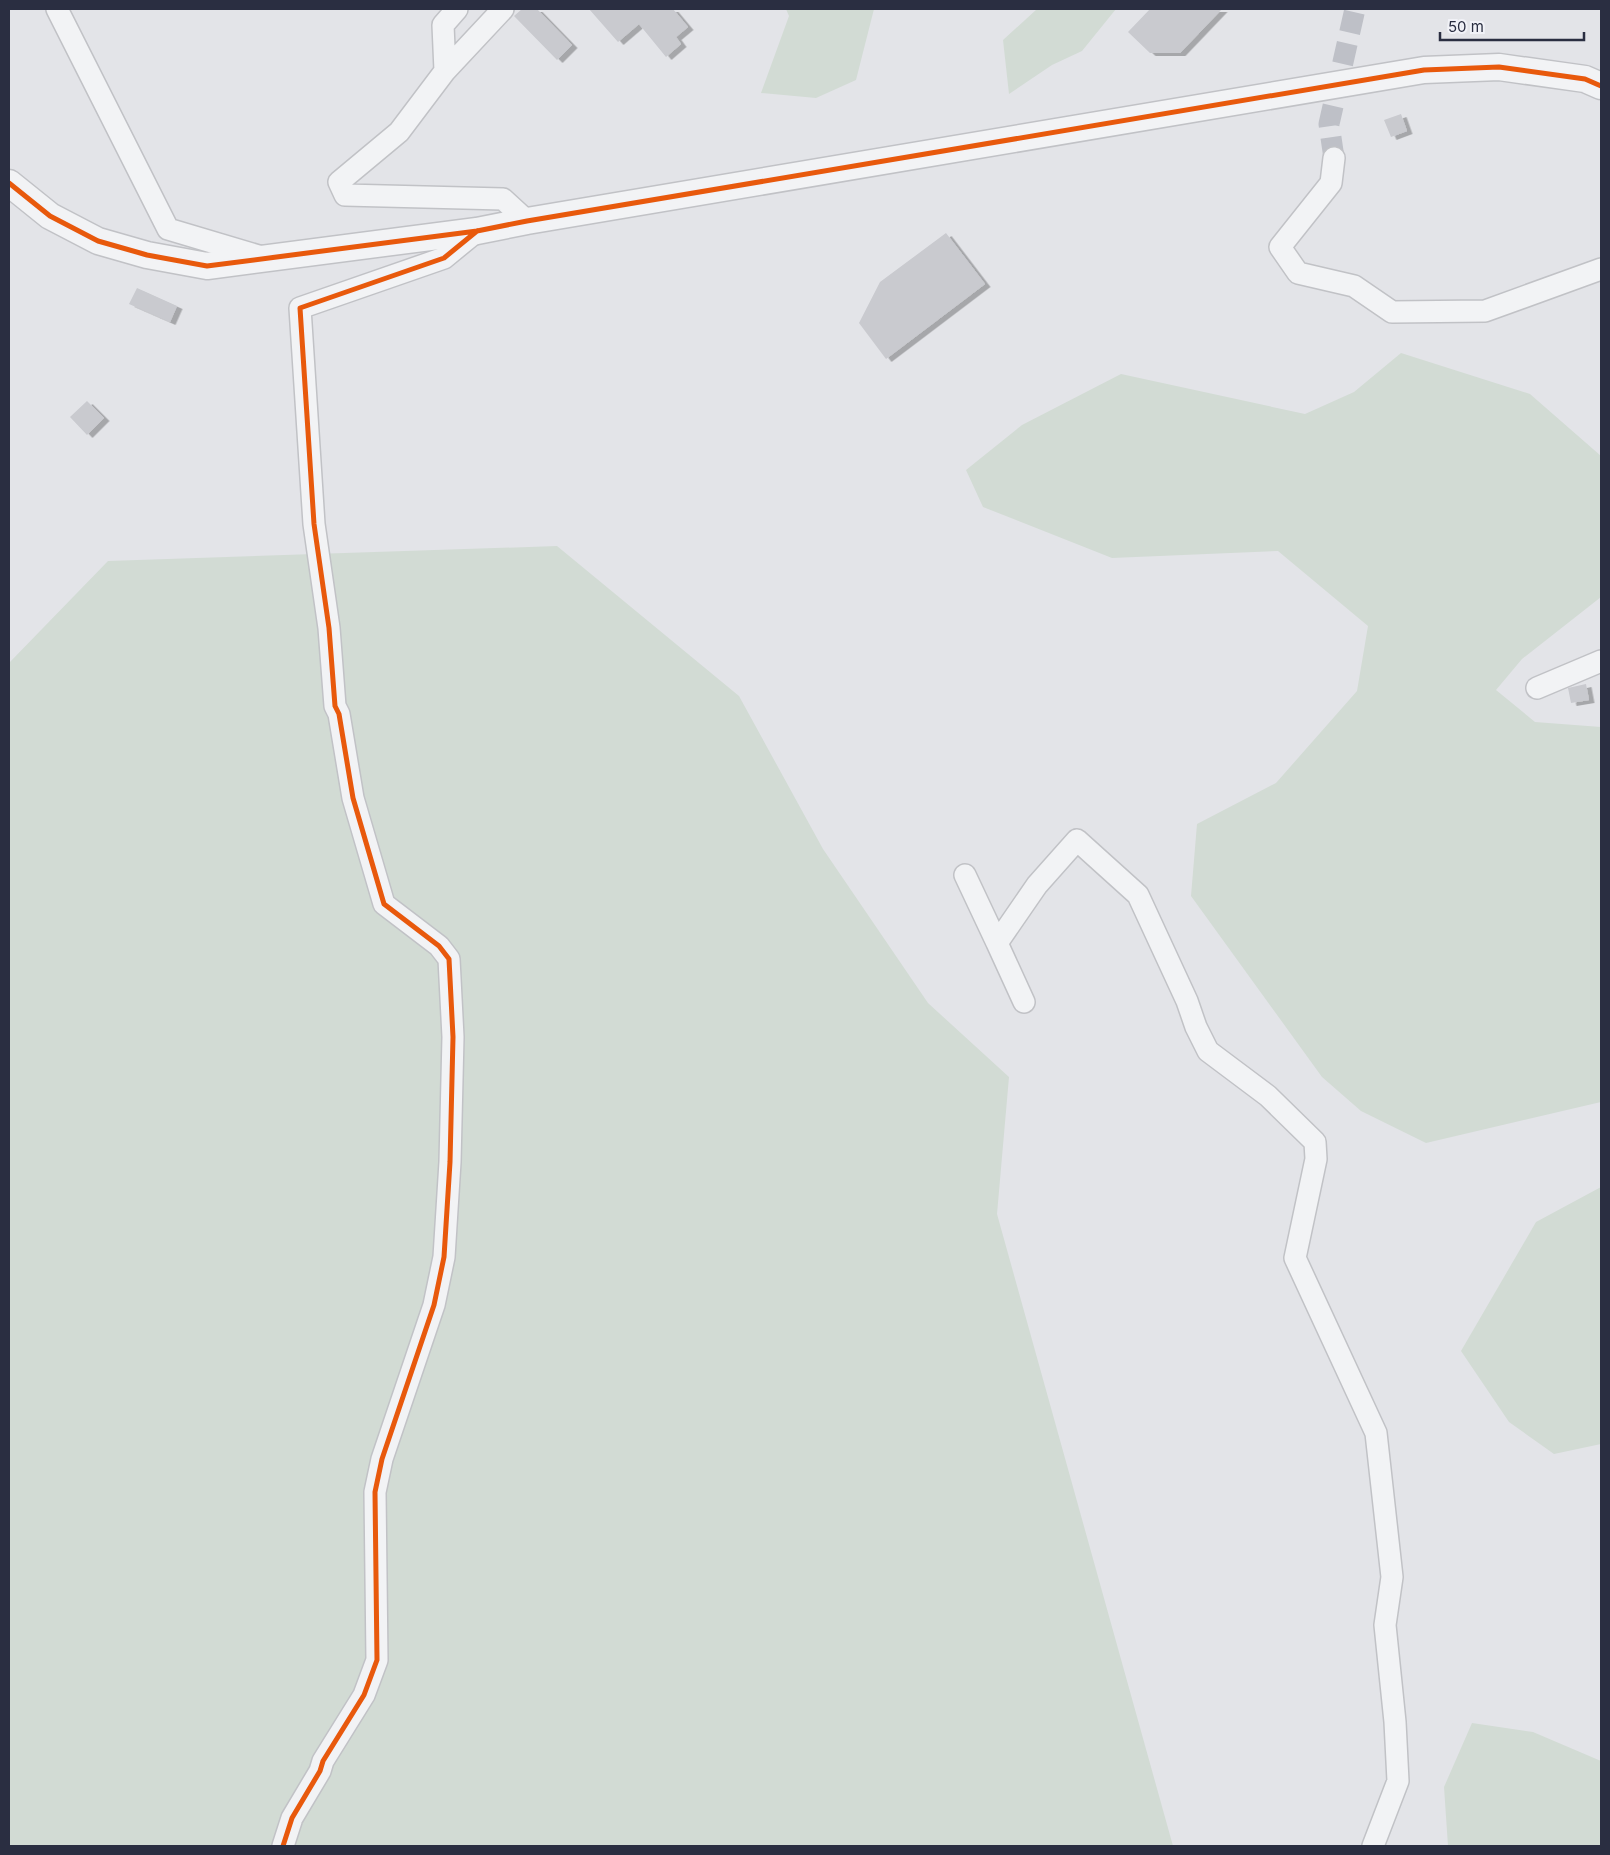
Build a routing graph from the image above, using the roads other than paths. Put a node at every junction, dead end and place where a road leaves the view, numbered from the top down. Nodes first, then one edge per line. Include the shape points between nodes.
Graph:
1 (58, 9) edge
2 (457, 9) edge
3 (503, 9) edge
4 (446, 72) junction
5 (1601, 86) edge
6 (1334, 158) tunnel mouth
7 (9, 183) edge
8 (527, 221) junction
9 (477, 231) junction
10 (269, 260) junction
11 (1601, 268) edge
12 (1601, 662) edge
13 (1537, 688) dead end
14 (964, 875) dead end
15 (997, 943) junction
16 (1024, 1002) dead end
17 (282, 1846) edge
18 (1373, 1846) edge

1 - 10 street via 168,229
2 - 4 street via 443,25
3 - 4 street
4 - 8 street via 399,132 339,182 345,196 503,199
5 - 8 street via 1585,79 1499,67 1424,70
6 - 11 street via 1331,183 1280,248 1298,273 1354,286 1392,312 1485,311
7 - 10 street via 50,216 98,241 147,255 207,266
8 - 9 street
9 - 10 street
9 - 17 street via 444,258 300,308 314,524 329,628 335,706 353,798 384,904 439,946 449,959 453,1037 444,1257 434,1305 382,1459 375,1492 377,1660 364,1695 292,1818
12 - 13 street
14 - 15 street
15 - 16 street
15 - 18 street via 1037,885 1077,840 1138,895 1208,1051 1268,1096 1315,1142 1316,1159 1295,1258 1376,1433 1392,1577 1385,1625 1398,1781

